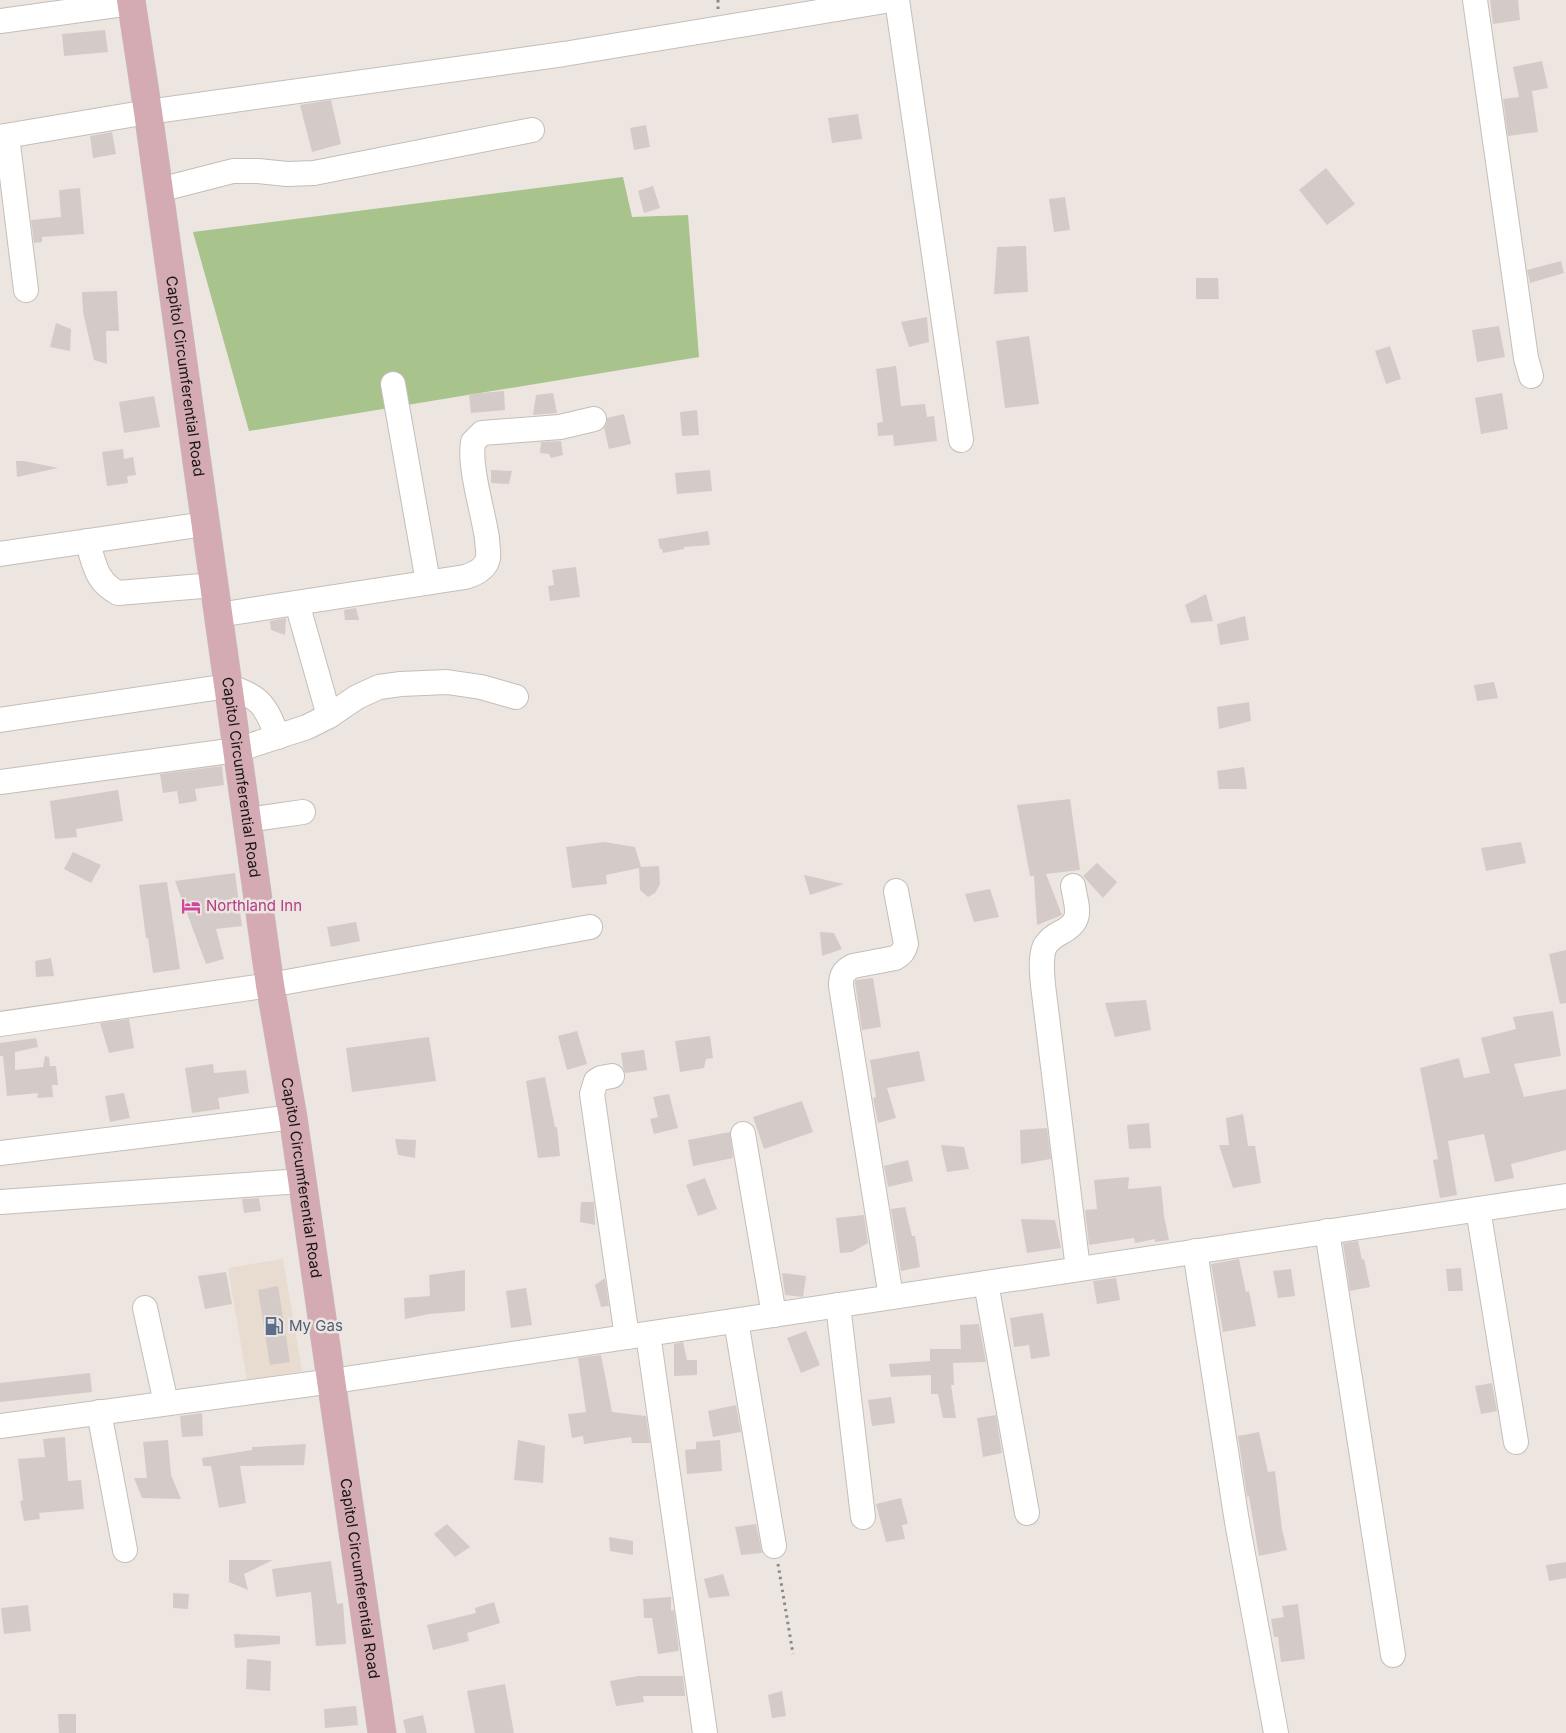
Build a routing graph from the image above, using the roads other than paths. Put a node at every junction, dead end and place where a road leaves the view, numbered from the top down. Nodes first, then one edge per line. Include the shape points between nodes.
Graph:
1 (891, 0) edge
2 (897, 0) edge
3 (1475, 0) edge
4 (131, 2) edge
5 (0, 21) edge
6 (148, 112) junction
7 (532, 130) dead end
8 (4, 137) edge
9 (159, 190) junction
10 (26, 290) dead end
11 (1531, 376) dead end
12 (392, 384) dead end
13 (594, 419) dead end
14 (961, 440) dead end
15 (206, 524) junction
16 (88, 542) junction
17 (0, 554) edge
18 (428, 582) junction
19 (214, 585) junction
20 (297, 603) junction
21 (218, 615) junction
22 (228, 686) junction
23 (516, 697) dead end
24 (329, 716) junction
25 (0, 720) edge
26 (278, 737) junction
27 (237, 750) junction
28 (0, 782) edge
29 (303, 812) dead end
30 (247, 820) junction
31 (1073, 886) dead end
32 (896, 891) dead end
33 (590, 927) dead end
34 (270, 985) junction
35 (0, 1024) edge
36 (612, 1076) dead end
37 (293, 1117) junction
38 (743, 1134) dead end
39 (0, 1153) edge
40 (302, 1180) junction
41 (1566, 1196) edge
42 (0, 1202) edge
43 (1478, 1209) junction
44 (1327, 1231) junction
45 (1195, 1251) junction
46 (1078, 1269) junction
47 (986, 1283) junction
48 (891, 1297) junction
49 (838, 1305) junction
50 (145, 1308) dead end
51 (774, 1315) junction
52 (736, 1320) junction
53 (638, 1335) junction
54 (332, 1381) junction
55 (166, 1402) junction
56 (98, 1412) junction
57 (0, 1426) edge
58 (1516, 1442) dead end
59 (1027, 1513) dead end
60 (863, 1517) dead end
61 (774, 1546) road end
62 (125, 1550) dead end
63 (1393, 1655) dead end
64 (382, 1733) edge
65 (706, 1733) edge
66 (1276, 1733) edge

1 - 6 street via 564,54
2 - 14 street
3 - 11 street
4 - 5 street
4 - 6 main road, Capitol Circumferential Road
6 - 8 street
6 - 9 main road, Capitol Circumferential Road
7 - 9 street via 314,173 233,171
8 - 10 street
9 - 15 main road, Capitol Circumferential Road
12 - 18 street
13 - 18 street via 560,427 489,432 478,436 473,442 473,463 489,556 486,564 474,574
15 - 16 street
15 - 19 main road, Capitol Circumferential Road
16 - 17 street
16 - 19 street via 99,577 118,593
18 - 20 street
19 - 21 main road, Capitol Circumferential Road
20 - 21 street
20 - 24 street
21 - 22 main road, Capitol Circumferential Road
22 - 25 street
22 - 26 street via 250,694 262,705
22 - 27 main road, Capitol Circumferential Road
23 - 24 street via 447,682 401,684 379,687
24 - 26 street
26 - 27 street
27 - 28 street
27 - 30 main road, Capitol Circumferential Road
29 - 30 street
30 - 34 main road, Capitol Circumferential Road
31 - 46 street via 1078,913 1070,929 1051,939 1046,946 1042,959 1042,986
32 - 48 street via 906,944 901,955 853,966 841,978
33 - 34 street
34 - 35 street
34 - 37 main road, Capitol Circumferential Road
36 - 53 street via 596,1081 592,1094
37 - 39 street
37 - 40 main road, Capitol Circumferential Road
38 - 51 street
40 - 42 street
40 - 54 main road, Capitol Circumferential Road
41 - 43 street
43 - 44 street
43 - 58 street
44 - 45 street
44 - 63 street
45 - 46 street
45 - 66 street via 1237,1522
46 - 47 street
47 - 48 street
47 - 59 street
48 - 49 street
49 - 51 street
49 - 60 street
50 - 55 street
51 - 52 street
52 - 53 street
52 - 61 street
53 - 54 street
53 - 65 street
54 - 55 street
54 - 64 main road, Capitol Circumferential Road
55 - 56 street
56 - 57 street
56 - 62 street

